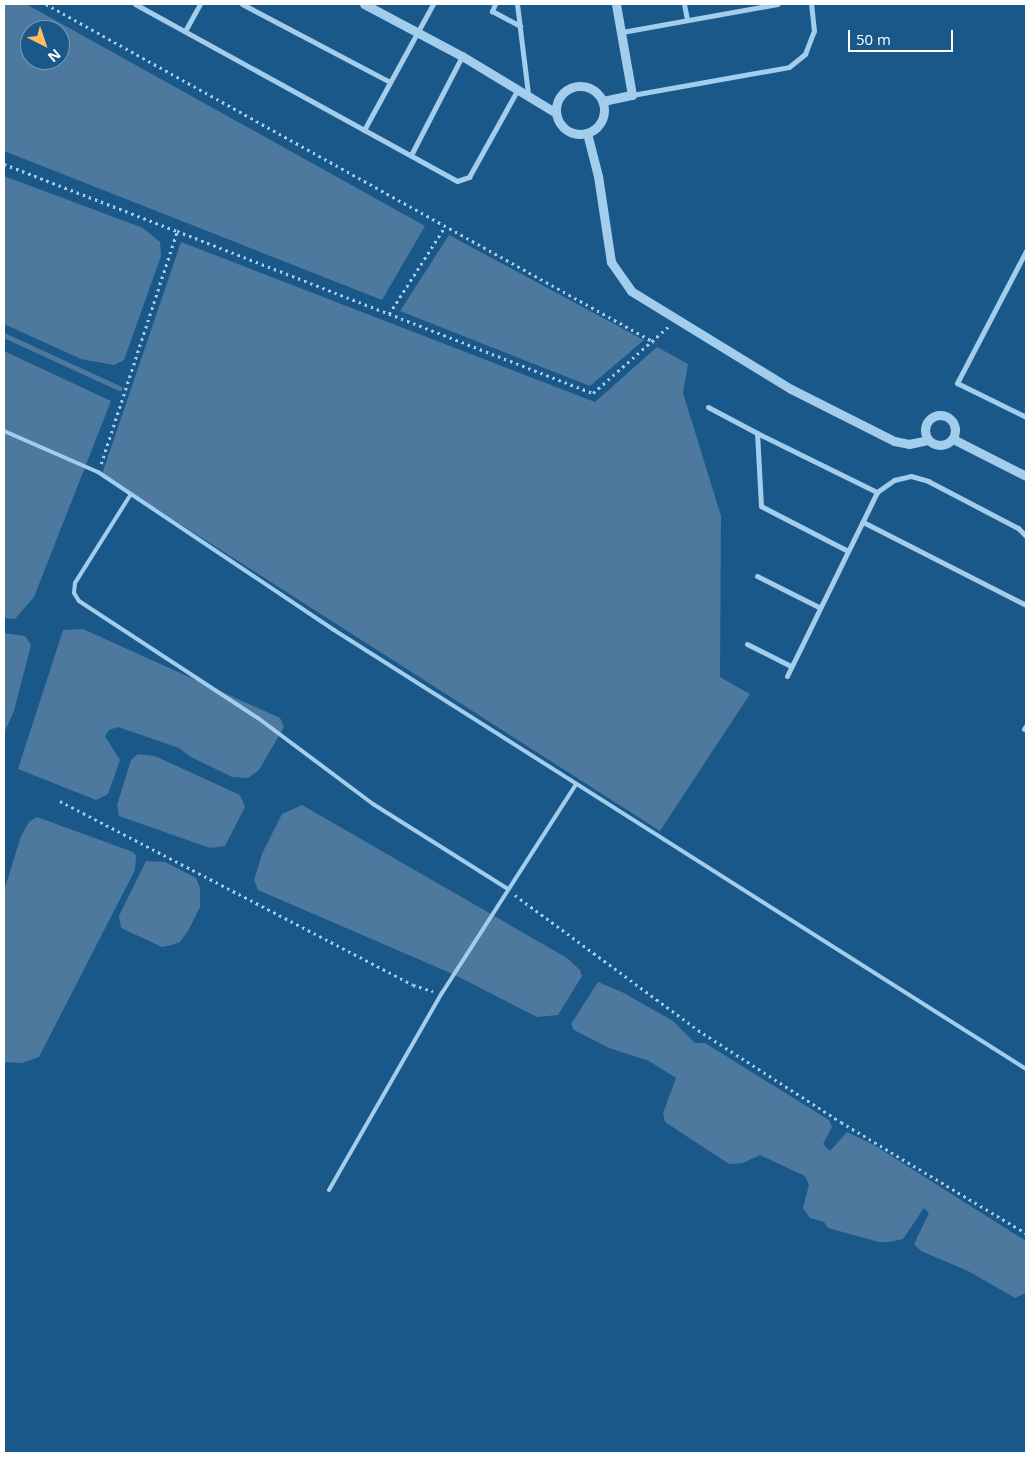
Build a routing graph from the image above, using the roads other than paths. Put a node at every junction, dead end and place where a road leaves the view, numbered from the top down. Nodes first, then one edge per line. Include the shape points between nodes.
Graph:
1 (135, 4) edge
2 (200, 4) edge
3 (242, 4) edge
4 (364, 4) edge
5 (433, 4) edge
6 (495, 4) edge
7 (517, 4) edge
8 (616, 4) edge
9 (684, 4) edge
10 (778, 4) edge
11 (811, 4) edge
12 (746, 6) edge
13 (686, 20) junction
14 (520, 26) junction
15 (185, 31) junction
16 (417, 32) junction
17 (622, 32) junction
18 (462, 56) junction
19 (390, 82) junction
20 (518, 89) junction
21 (528, 94) junction
22 (632, 95) junction
23 (603, 101) junction
24 (556, 113) junction
25 (364, 130) junction
26 (587, 133) junction
27 (411, 155) junction
28 (1026, 251) edge
29 (708, 407) dead end
30 (1026, 417) edge
31 (4, 430) edge
32 (757, 432) junction
33 (953, 439) junction
34 (928, 440) junction
35 (1026, 476) edge
36 (877, 492) junction
37 (130, 494) junction
38 (863, 522) junction
39 (1026, 536) edge
40 (848, 551) junction
41 (757, 576) dead end
42 (1026, 605) edge
43 (819, 607) junction
44 (747, 644) dead end
45 (791, 666) junction
46 (787, 676) dead end
47 (576, 784) junction
48 (508, 889) junction
49 (1026, 1069) edge
50 (329, 1190) dead end

1 - 15 street
2 - 15 street
3 - 19 street
4 - 16 street
5 - 16 street
6 - 14 street via 492,11
7 - 14 street
8 - 17 street
9 - 13 street
10 - 12 street
11 - 22 street via 814,31 805,54 789,67
12 - 13 street
13 - 17 street
14 - 21 street
15 - 25 street
16 - 18 street
16 - 19 street
17 - 22 street
18 - 20 street
18 - 27 street
19 - 25 street
20 - 21 street
20 - 27 street via 469,177 463,181
21 - 24 street
22 - 23 street
23 - 24 street via 593,89 578,85 564,92
23 - 26 street via 604,117
24 - 26 street via 565,128 580,134
25 - 27 street
26 - 34 street via 598,176 611,262 631,291 771,379 894,441 909,444
28 - 30 street via 957,382
29 - 32 street
31 - 37 lane via 98,472
32 - 36 street
32 - 40 street via 761,506
33 - 34 street via 938,445
33 - 34 street via 954,423 944,415 937,415 927,423
33 - 35 street
36 - 38 street
36 - 39 street via 894,480 911,476 928,481 1018,528
37 - 47 lane via 334,630
37 - 48 lane via 75,583 74,593 80,601 258,718 373,804
38 - 40 street
38 - 42 street
40 - 43 street
41 - 43 street
43 - 45 street
44 - 45 street
45 - 46 street
47 - 48 lane
47 - 49 lane
48 - 50 lane via 442,993

